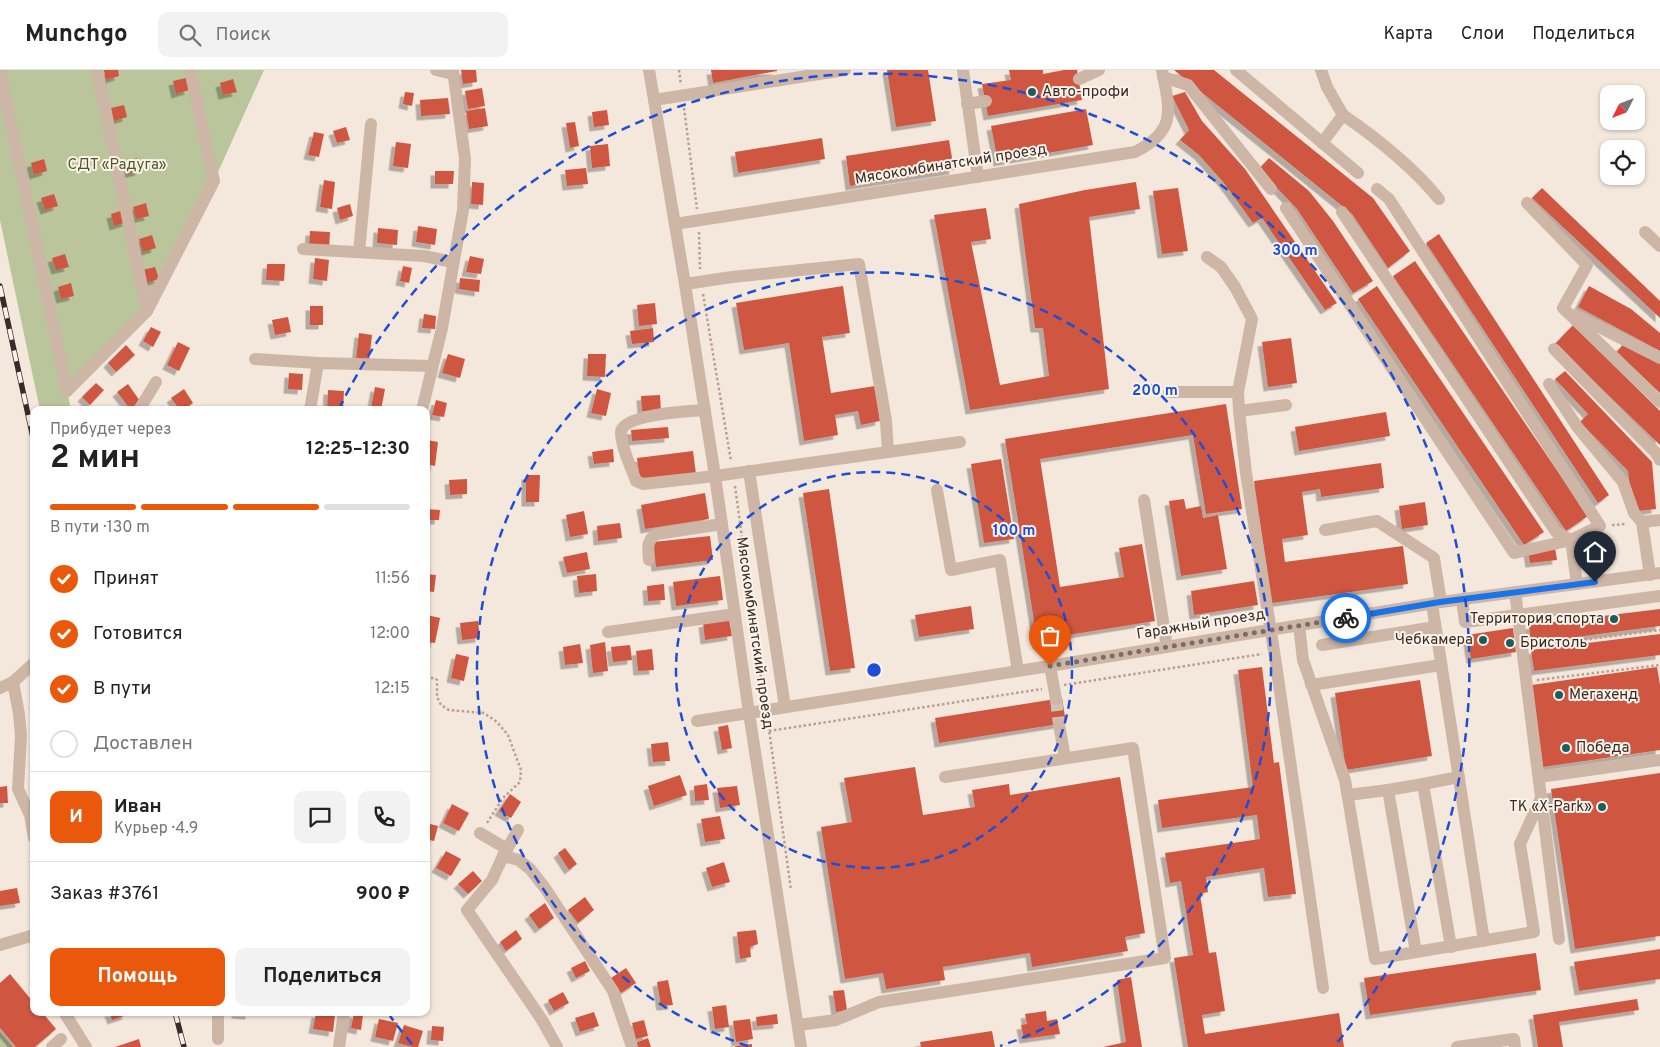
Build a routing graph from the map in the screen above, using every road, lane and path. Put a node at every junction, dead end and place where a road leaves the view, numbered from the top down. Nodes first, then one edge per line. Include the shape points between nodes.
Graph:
1 (97, 70) edge
2 (190, 70) edge
3 (436, 70) edge
4 (649, 70) edge
5 (679, 70) edge
6 (845, 70) edge
7 (963, 70) edge
8 (1098, 70) edge
9 (1236, 70) edge
10 (1321, 70) edge
11 (0, 71) edge
12 (453, 72) edge
13 (1163, 73) edge
14 (1079, 79) dead end
15 (683, 97) junction
16 (654, 100) junction
17 (986, 101) dead end
18 (967, 104) junction
19 (1343, 115) junction
20 (371, 124) dead end
21 (1322, 143) junction
22 (1358, 173) dead end
23 (978, 177) junction
24 (1271, 189) dead end
25 (1377, 189) dead end
26 (1439, 199) dead end
27 (1528, 203) dead end
28 (1286, 208) dead end
29 (1342, 212) dead end
30 (698, 220) junction
31 (675, 224) junction
32 (1645, 232) dead end
33 (1660, 246) edge
34 (303, 249) dead end
35 (359, 252) junction
36 (1207, 257) dead end
37 (453, 262) junction
38 (701, 281) junction
39 (685, 284) junction
40 (1563, 308) junction
41 (147, 311) junction
42 (1554, 350) dead end
43 (1660, 358) edge
44 (255, 359) dead end
45 (318, 363) junction
46 (432, 366) junction
47 (156, 382) dead end
48 (1549, 384) dead end
49 (1169, 392) dead end
50 (1238, 392) junction
51 (1660, 402) edge
52 (141, 406) edge
53 (311, 406) edge
54 (423, 406) edge
55 (1286, 406) dead end
56 (705, 410) junction
57 (1239, 411) junction
58 (960, 442) dead end
59 (888, 452) junction
60 (1660, 460) edge
61 (749, 471) junction
62 (733, 473) junction
63 (715, 476) junction
64 (937, 490) dead end
65 (1144, 500) dead end
66 (1660, 520) edge
67 (1642, 522) junction
68 (722, 524) junction
69 (1600, 526) junction
70 (1325, 530) dead end
71 (1571, 540) junction
72 (649, 560) dead end
73 (1655, 574) edge
74 (1577, 584) junction
75 (1515, 592) junction
76 (1660, 596) edge
77 (1462, 599) junction
78 (1436, 603) junction
79 (735, 614) junction
80 (1518, 615) junction
81 (1299, 625) junction
82 (1435, 628) junction
83 (1271, 630) junction
84 (1660, 630) edge
85 (608, 632) dead end
86 (1322, 645) dead end
87 (1167, 647) junction
88 (1522, 648) junction
89 (1274, 652) junction
90 (1441, 665) junction
91 (1660, 665) edge
92 (1050, 666) junction
93 (30, 667) edge
94 (1018, 671) junction
95 (430, 678) edge
96 (1527, 681) junction
97 (13, 682) junction
98 (1311, 685) junction
99 (0, 688) edge
100 (1055, 693) junction
101 (785, 707) junction
102 (766, 710) junction
103 (749, 712) junction
104 (696, 721) dead end
105 (1059, 724) tunnel mouth
106 (769, 731) junction
107 (1065, 758) junction
108 (1660, 760) edge
109 (945, 777) dead end
110 (1459, 777) junction
111 (1539, 777) junction
112 (1423, 784) junction
113 (1388, 790) junction
114 (1348, 795) junction
115 (1541, 798) junction
116 (30, 815) edge
117 (518, 830) dead end
118 (480, 833) joint
119 (505, 853) junction
120 (792, 898) dead end
121 (30, 936) edge
122 (1559, 939) dead end
123 (1484, 941) junction
124 (0, 945) edge
125 (1451, 947) junction
126 (1416, 952) junction
127 (1323, 988) dead end
128 (67, 1016) edge
129 (218, 1016) edge
130 (343, 1016) edge
131 (798, 1025) junction
132 (218, 1039) dead end
133 (86, 1047) edge
134 (339, 1047) edge
135 (557, 1047) edge
136 (632, 1047) edge
137 (801, 1047) edge
138 (1457, 1047) edge
139 (1515, 1047) edge

1 - 41 street
2 - 41 street via 214,181
3 - 12 street
4 - 16 street, Мясокомбинатский проезд
5 - 15 path
6 - 15 street
7 - 18 street
8 - 14 street
9 - 21 street
10 - 19 street
11 - 41 street via 67,390
12 - 37 street via 465,159 463,210
13 - 23 street, Мясокомбинатский проезд via 1169,117 1163,131 1151,144 1135,152
13 - 24 street via 1188,84
15 - 16 street
15 - 30 path
16 - 31 street, Мясокомбинатский проезд
17 - 18 street
18 - 23 street
19 - 21 street
19 - 26 street via 1377,138
20 - 35 street
21 - 22 street
23 - 30 street, Мясокомбинатский проезд
25 - 69 street via 1389,199
27 - 40 street via 1587,265
28 - 71 street via 1514,553
29 - 71 street via 1556,532
30 - 31 street, Мясокомбинатский проезд
30 - 38 path
31 - 39 street, Мясокомбинатский проезд
32 - 33 street
34 - 35 street
35 - 37 street via 424,256
36 - 50 street via 1220,266 1252,318
37 - 46 street
38 - 39 street
38 - 59 street via 860,264 886,420
38 - 62 path
39 - 56 street, Мясокомбинатский проезд
40 - 43 street
40 - 51 street
42 - 60 street
44 - 45 street
45 - 46 street
45 - 53 street
46 - 54 street
47 - 52 street
48 - 67 street via 1578,428 1623,482 1634,514
49 - 50 street
50 - 57 street
55 - 57 street
56 - 63 street, Мясокомбинатский проезд
56 - 63 street via 632,420 621,432 636,481 642,484
57 - 83 street
58 - 59 street
59 - 61 street
61 - 62 street
61 - 101 street
62 - 63 street
62 - 102 path
63 - 68 street, Мясокомбинатский проезд
64 - 94 street via 951,570 1000,560
65 - 87 street
66 - 67 street
67 - 69 path
67 - 73 street
68 - 72 street via 650,537
68 - 79 street, Мясокомбинатский проезд
69 - 71 street
70 - 78 street via 1377,521 1434,558
71 - 74 street
73 - 74 street, Гаражный проезд
74 - 75 street, Гаражный проезд
75 - 77 street, Гаражный проезд
75 - 80 street
76 - 80 street
77 - 78 street, Гаражный проезд
77 - 80 street via 1466,622
78 - 81 street, Гаражный проезд
78 - 82 street
79 - 85 street
79 - 103 street, Мясокомбинатский проезд
80 - 88 street
81 - 83 street, Гаражный проезд
81 - 98 street via 1303,660
82 - 86 street
82 - 90 street
83 - 87 street, Гаражный проезд
83 - 89 street
84 - 88 path
87 - 92 street, Гаражный проезд
88 - 96 street
89 - 100 path
89 - 127 street
90 - 98 street
90 - 110 street
91 - 96 path
92 - 94 street, Гаражный проезд
92 - 100 street
93 - 97 street
94 - 101 street, Гаражный проезд
95 - 118 path via 437,680 437,697 441,705 449,710 484,713 497,722 508,735 521,770 520,782 503,798
96 - 111 street
97 - 99 street
97 - 116 street via 21,736 18,789
98 - 114 street
100 - 106 path
101 - 102 street, Гаражный проезд
102 - 103 street, Гаражный проезд
102 - 106 path
103 - 104 street, Гаражный проезд
103 - 131 street, Мясокомбинатский проезд
105 - 107 street
106 - 120 path
107 - 109 street
107 - 131 street via 1133,748 1166,958 879,1002 836,1020
108 - 111 street
110 - 112 street
110 - 123 street
111 - 115 street
112 - 113 street
112 - 125 street
113 - 114 street
113 - 126 street
114 - 126 street via 1375,959
115 - 122 street
115 - 123 street via 1520,844 1534,932
117 - 119 street
118 - 119 street
119 - 135 street via 492,880 466,910
119 - 136 street via 530,869 545,888 613,991
121 - 124 street
123 - 125 street
125 - 126 street
128 - 133 street
129 - 132 street
130 - 134 street
131 - 137 street, Мясокомбинатский проезд
138 - 139 street via 1514,1039

